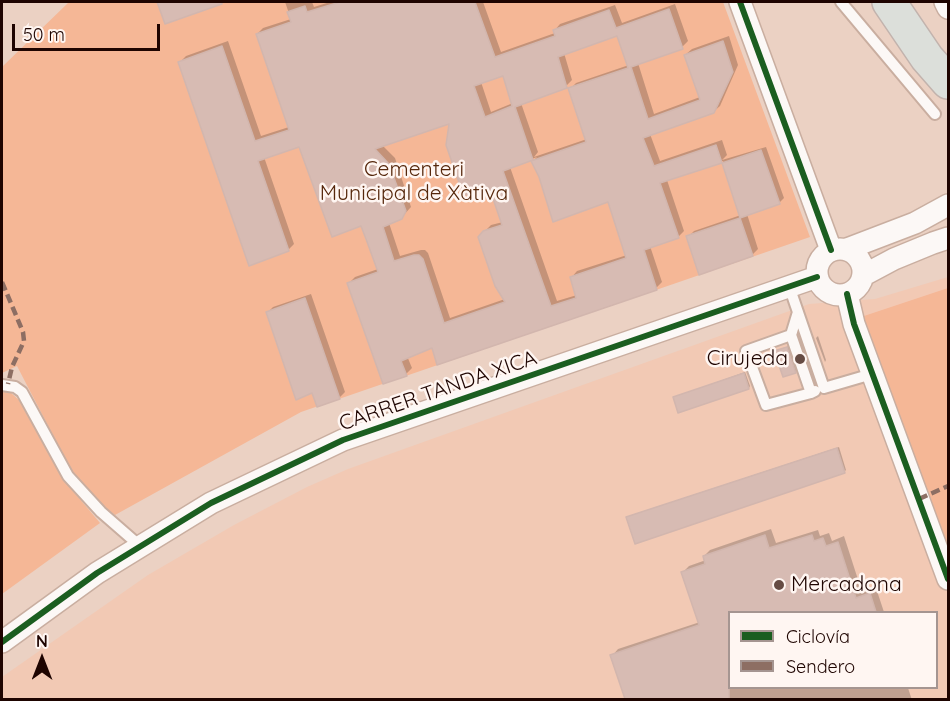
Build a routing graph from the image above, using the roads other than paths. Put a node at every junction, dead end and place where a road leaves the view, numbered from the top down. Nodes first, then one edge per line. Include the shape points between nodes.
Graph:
1 (740, 2) edge
2 (841, 2) edge
3 (889, 2) edge
4 (897, 2) edge
5 (945, 2) edge
6 (948, 8) edge
7 (948, 52) edge
8 (948, 82) edge
9 (935, 114) dead end
10 (948, 205) edge
11 (948, 238) edge
12 (839, 250) junction
13 (864, 275) junction
14 (817, 277) junction
15 (789, 286) junction
16 (847, 294) junction
17 (798, 312) junction
18 (791, 335) junction
19 (872, 374) junction
20 (2, 385) edge
21 (824, 388) junction
22 (811, 393) junction
23 (140, 546) junction
24 (948, 579) edge
25 (2, 642) edge

1 - 12 street
2 - 9 lane
3 - 8 main road
4 - 7 main road
5 - 6 street
10 - 12 street via 915,223
11 - 13 street
12 - 13 street via 860,259
12 - 14 street via 821,258
13 - 16 street via 858,287
14 - 15 street, CARRER TANDA XICA
14 - 16 street via 832,294
15 - 17 lane
15 - 23 street, CARRER TANDA XICA via 343,440 211,503
16 - 19 street
17 - 18 lane
17 - 21 lane
18 - 22 lane
18 - 22 lane via 746,351 766,405
19 - 21 lane
19 - 24 street
20 - 23 lane via 22,392 68,476
21 - 22 lane
23 - 25 street, CARRER TANDA XICA

